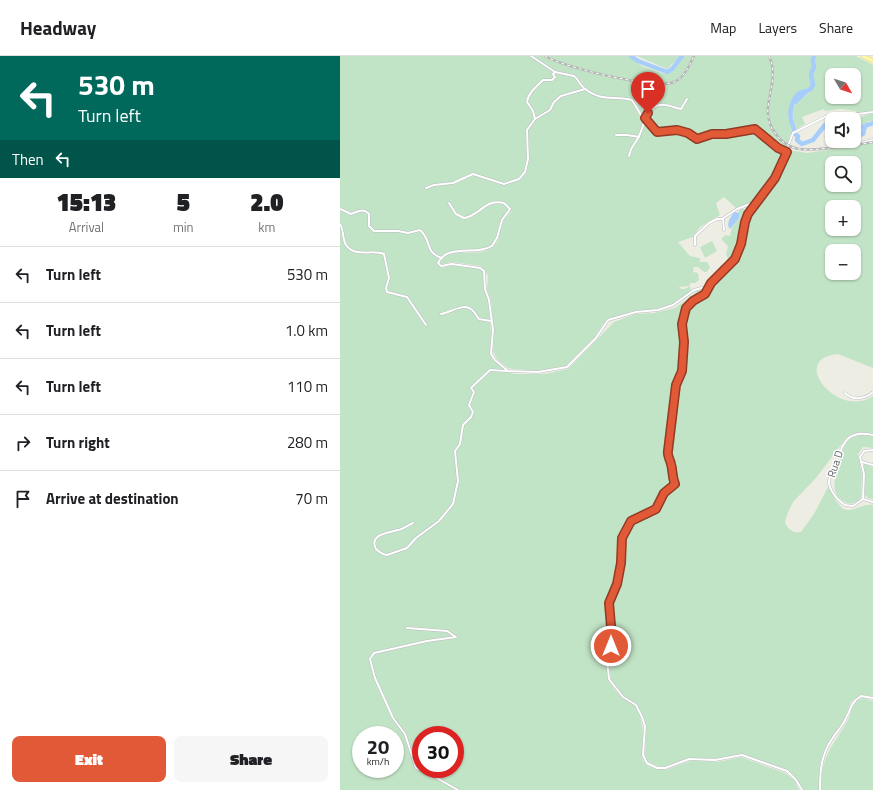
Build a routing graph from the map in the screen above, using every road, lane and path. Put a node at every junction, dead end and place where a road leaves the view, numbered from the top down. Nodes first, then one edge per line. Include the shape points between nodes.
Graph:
1 (531, 56) edge
2 (863, 56) edge
3 (873, 61) edge
4 (555, 72) junction
5 (585, 89) junction
6 (687, 99) dead end
7 (873, 112) edge
8 (645, 118) junction
9 (535, 119) junction
10 (616, 136) dead end
11 (639, 137) junction
12 (873, 140) edge
13 (861, 142) edge
14 (787, 152) junction
15 (629, 156) dead end
16 (426, 188) dead end
17 (757, 200) junction
18 (448, 203) dead end
19 (340, 209) edge
20 (723, 219) junction
21 (340, 224) edge
22 (724, 230) dead end
23 (695, 245) dead end
24 (442, 258) junction
25 (710, 286) junction
26 (441, 314) dead end
27 (491, 321) junction
28 (426, 325) dead end
29 (508, 371) junction
30 (873, 392) edge
31 (845, 393) dead end
32 (873, 435) edge
33 (873, 450) edge
34 (862, 462) junction
35 (873, 465) edge
36 (863, 499) junction
37 (873, 502) edge
38 (413, 523) dead end
39 (407, 628) dead end
40 (873, 698) edge
41 (458, 790) edge
42 (802, 790) edge
43 (820, 790) edge

1 - 4 street
2 - 3 main road
4 - 5 street via 574,76
4 - 9 street via 554,78 550,81 543,80 527,98
5 - 8 street via 604,98 632,100
5 - 9 street via 561,96 550,110
6 - 8 street via 681,109 663,105 654,108
7 - 14 street via 827,116 793,133
8 - 11 street
8 - 14 street via 657,132 677,130 697,139 712,134 755,129 778,148
9 - 16 street via 527,130 528,159 525,172 519,179 504,184 473,174 453,183
10 - 11 street
11 - 15 street via 630,147
12 - 13 street
14 - 17 street via 775,178
17 - 20 street via 736,209
17 - 25 street via 746,219 735,259
18 - 24 street via 461,218 467,218 487,204 496,202 506,204 510,211 502,220 492,246 472,251 455,251
19 - 24 street via 351,214 366,211 369,214 369,226 374,231 408,233 420,230 427,237 428,249
20 - 22 street
20 - 23 street via 716,219 700,230 694,239
21 - 28 street via 348,247 358,252 375,251 384,254 389,278 387,292 406,297
24 - 27 street via 438,263 441,266 452,264 480,268 484,271
25 - 29 street via 694,290 673,305 608,320 596,338 567,367 538,372
25 - 42 street via 705,294 687,305 682,321 683,365 676,385 667,455 672,465 672,478 675,484 664,493 656,509 631,521 622,538 617,584 609,603 612,638 607,660 608,677 639,711 644,726 645,761 649,765 665,768 688,759 715,760 742,755 787,771
26 - 27 street via 468,307 479,319
27 - 29 street via 492,356
29 - 38 street via 490,370 471,388 474,392 470,405 473,412 463,425 460,444 455,451 458,481 451,506 439,521 404,549 387,556 377,550 375,545 381,534
30 - 31 street via 859,398
32 - 36 street, Rua D via 858,434 844,441 829,480 832,491 845,506 853,506
33 - 34 street, Rua D via 862,452
34 - 35 street
34 - 36 street
36 - 37 street
39 - 41 street via 447,631 456,637 374,653 370,659 375,678 393,718 405,734 416,768
40 - 43 street via 861,696 852,703 847,718 824,755

